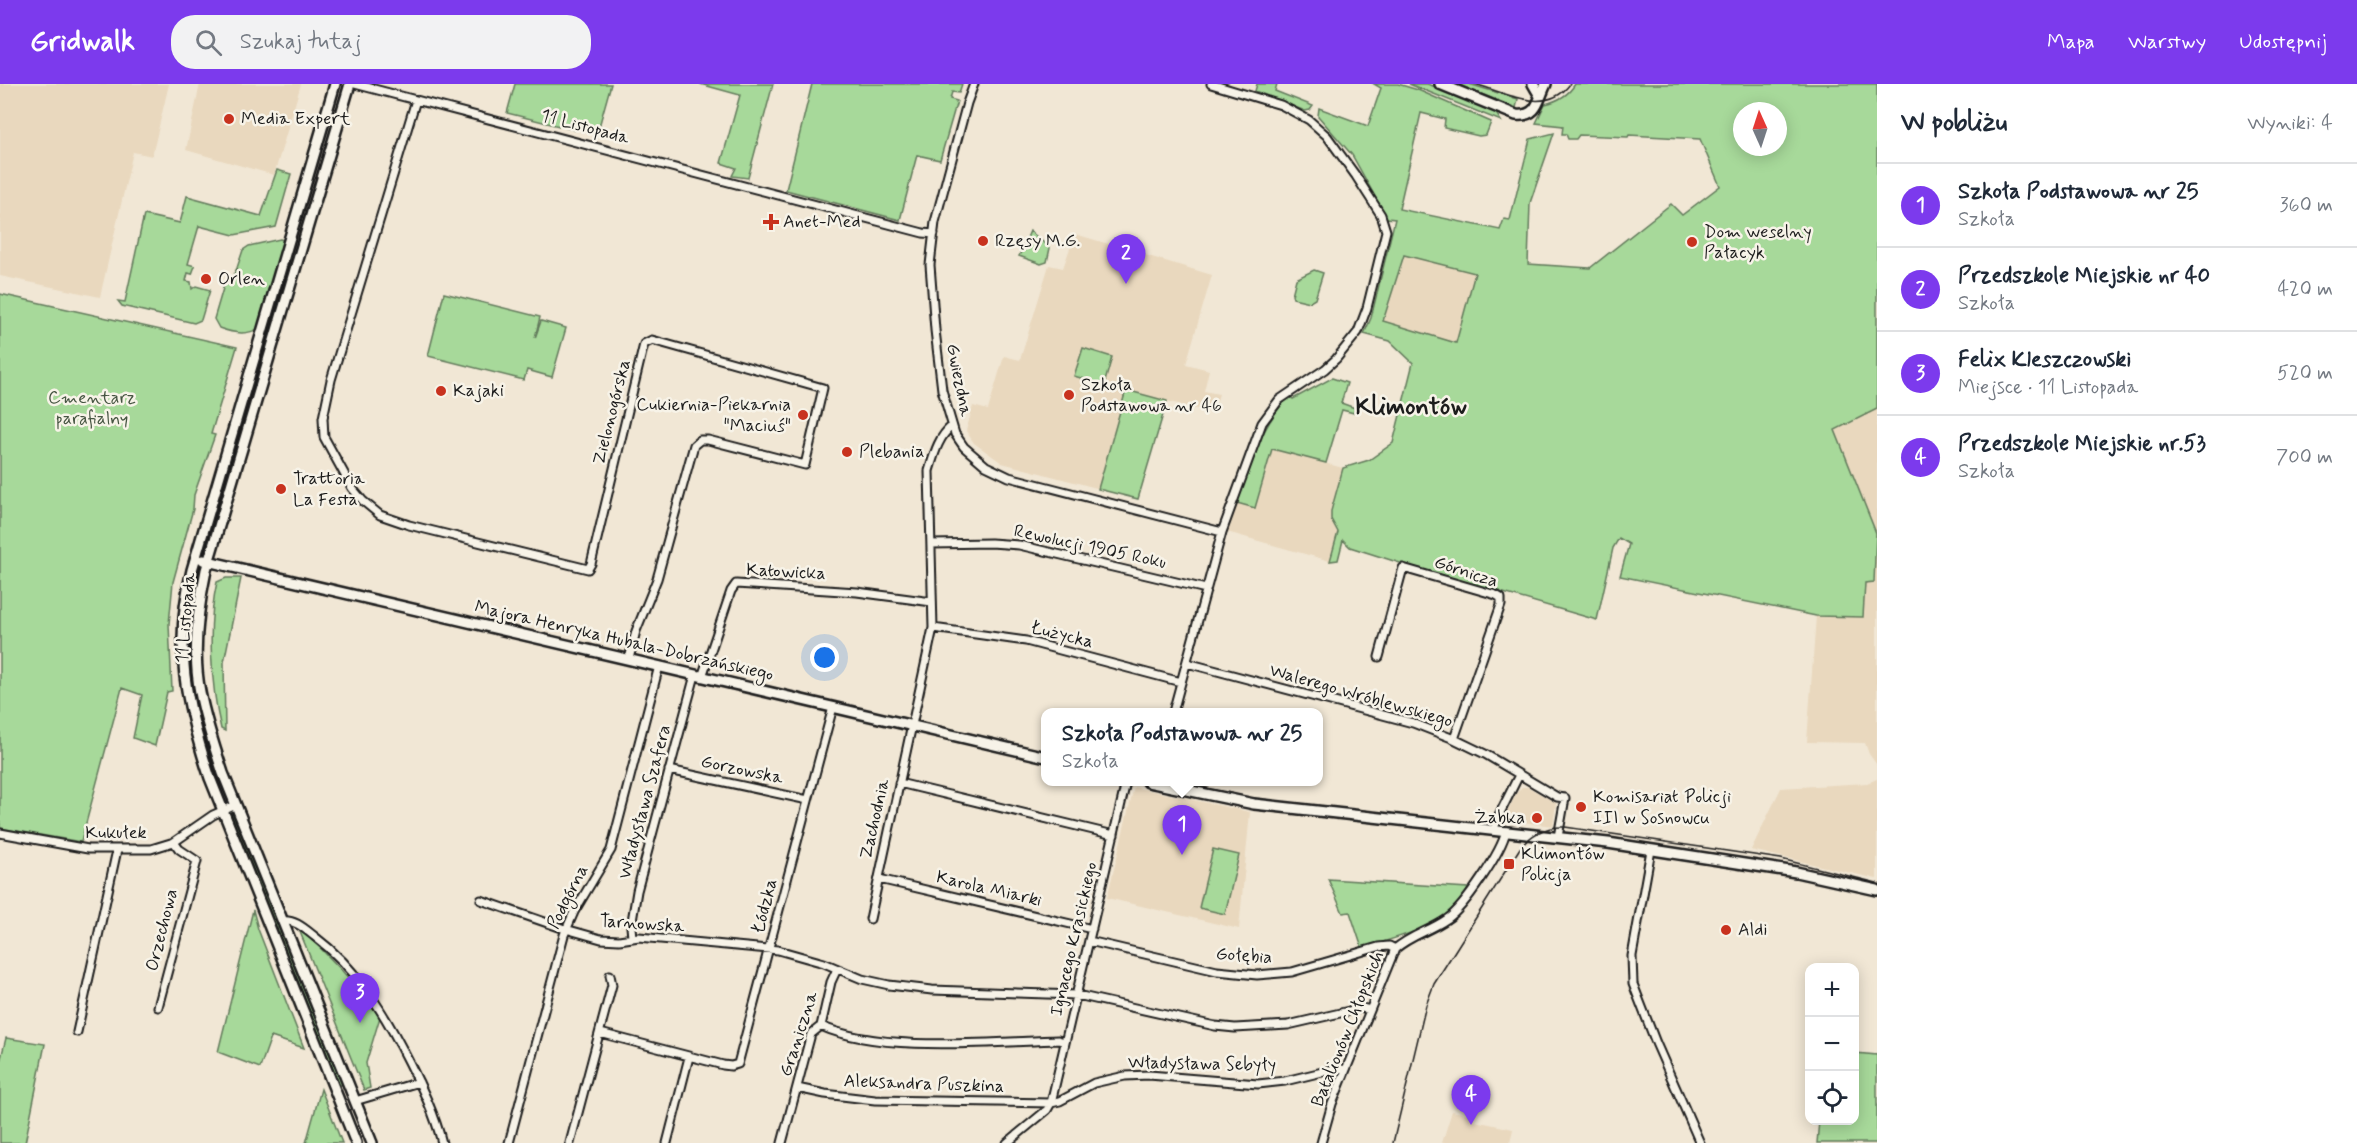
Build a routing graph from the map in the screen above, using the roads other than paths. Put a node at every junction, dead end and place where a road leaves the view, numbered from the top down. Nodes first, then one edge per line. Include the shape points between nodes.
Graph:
1 (335, 84) edge
2 (350, 84) edge
3 (355, 84) edge
4 (974, 84) edge
5 (1211, 84) edge
6 (1440, 84) edge
7 (1533, 84) edge
8 (1546, 84) edge
9 (1540, 96) junction
10 (416, 100) junction
11 (292, 231) junction
12 (304, 234) junction
13 (934, 234) junction
14 (259, 341) junction
15 (272, 345) junction
16 (240, 406) junction
17 (253, 410) junction
18 (952, 426) junction
19 (1222, 532) junction
20 (931, 544) junction
21 (195, 558) junction
22 (208, 561) junction
23 (1206, 589) junction
24 (932, 602) junction
25 (933, 628) junction
26 (1379, 657) dead end
27 (629, 659) junction
28 (1187, 663) junction
29 (659, 666) junction
30 (699, 676) junction
31 (1181, 682) junction
32 (833, 707) junction
33 (1174, 708) edge
34 (912, 726) junction
35 (1454, 739) junction
36 (1041, 756) edge
37 (669, 770) junction
38 (1520, 775) junction
39 (899, 783) junction
40 (1125, 786) edge
41 (1171, 786) edge
42 (808, 800) junction
43 (236, 805) junction
44 (222, 811) junction
45 (1494, 830) junction
46 (1506, 831) junction
47 (0, 833) edge
48 (1114, 835) junction
49 (1558, 837) junction
50 (174, 842) junction
51 (117, 850) junction
52 (1651, 850) junction
53 (879, 879) junction
54 (1877, 890) edge
55 (482, 900) dead end
56 (870, 919) dead end
57 (282, 921) junction
58 (566, 929) junction
59 (1092, 929) junction
60 (632, 938) junction
61 (1089, 942) junction
62 (1395, 949) junction
63 (770, 950) junction
64 (837, 969) junction
65 (610, 975) dead end
66 (1077, 995) junction
67 (158, 1007) dead end
68 (1370, 1010) junction
69 (821, 1026) junction
70 (77, 1032) dead end
71 (600, 1033) junction
72 (1065, 1042) junction
73 (689, 1057) junction
74 (1345, 1070) junction
75 (419, 1082) junction
76 (796, 1088) junction
77 (355, 1101) junction
78 (1051, 1103) junction
79 (356, 1143) edge
80 (372, 1143) edge
81 (442, 1143) edge
82 (509, 1143) edge
83 (570, 1143) edge
84 (667, 1143) edge
85 (782, 1143) edge
86 (1007, 1143) edge
87 (1321, 1143) edge
88 (1700, 1143) edge

1 - 11 main road, 11 Listopada
2 - 12 main road, 11 Listopada
3 - 10 street, 11 Listopada
4 - 13 street, Gwiezdna
5 - 19 street via 1281,105 1309,120 1327,136 1352,171 1381,215 1386,231 1358,332 1336,359 1285,395 1265,417
6 - 9 main road via 1516,115 1527,115 1535,109
7 - 9 main road
8 - 9 main road
10 - 13 street, 11 Listopada
10 - 27 street, Zielonogórska via 323,418 324,436 344,476 380,515 588,569 644,344 652,340 823,388 805,465 708,440 694,445 657,579
11 - 12 main road
11 - 14 main road, 11 Listopada
12 - 15 main road, 11 Listopada
13 - 18 street, Gwiezdna via 930,265 935,330 942,390
14 - 15 main road
14 - 16 main road, 11 Listopada
15 - 17 main road, 11 Listopada
16 - 17 main road
16 - 21 main road, 11 Listopada
17 - 22 main road, 11 Listopada
18 - 19 street, Gwiezdna via 964,447 998,472
18 - 20 street, Zachodnia via 943,435 929,471
19 - 23 street
20 - 23 street, Rewolucji 1905 Roku via 1019,545
20 - 24 street, Zachodnia
21 - 22 main road, Majora Henryka Hubala-Dobrzańskiego
21 - 44 main road, 11 Listopada via 185,600 183,673 195,735
22 - 27 main road, Majora Henryka Hubala-Dobrzańskiego
22 - 43 main road, 11 Listopada via 200,609 198,680 209,732
23 - 28 street
24 - 25 street, Zachodnia
24 - 30 street, Katowicka via 857,591 736,584
25 - 31 street, Łużycka via 1026,641
25 - 34 street, Zachodnia
26 - 35 street, Górnicza via 1403,568 1501,598
27 - 29 main road, Majora Henryka Hubala-Dobrzańskiego
28 - 31 street
28 - 35 street, Walerego Wróblewskiego via 1413,723
29 - 30 main road, Majora Henryka Hubala-Dobrzańskiego
29 - 58 street, Podgórna via 611,850
30 - 32 main road, Majora Henryka Hubala-Dobrzańskiego
30 - 37 street, Władysława Szafera
31 - 33 street
32 - 34 main road, Majora Henryka Hubala-Dobrzańskiego
32 - 42 street, Łódzka
34 - 36 main road, Majora Henryka Hubala-Dobrzańskiego
34 - 39 street, Zachodnia
35 - 38 street, Walerego Wróblewskiego
37 - 42 street, Gorzowska
37 - 60 street, Władysława Szafera via 637,891
38 - 45 street
38 - 49 street, Walerego Wróblewskiego via 1565,798
39 - 48 street
39 - 53 street, Zachodnia
40 - 48 street, Ignacego Krasickiego
41 - 45 main road via 1254,804
42 - 63 street, Łódzka
43 - 44 street, Kukułek
43 - 57 main road, 11 Listopada
44 - 50 street, Kukułek
44 - 79 main road, 11 Listopada
45 - 46 main road
46 - 49 main road
46 - 62 street, Batalionów Chłopskich via 1502,844 1453,915
47 - 51 street, Kukułek via 88,849
48 - 59 street, Ignacego Krasickiego
49 - 52 main road
50 - 51 street, Kukułek via 151,849
50 - 67 street, Orzechowa via 197,861
51 - 70 street
52 - 54 main road via 1796,872
52 - 88 street via 1632,956 1633,984
53 - 56 street, Zachodnia
53 - 59 street, Karola Miarki
55 - 58 street, Tarnowska
57 - 75 street via 300,925 352,970 389,1023
57 - 77 main road, 11 Listopada
58 - 60 street, Tarnowska via 610,940
58 - 82 street, Podgórna
59 - 61 street, Ignacego Krasickiego
60 - 63 street, Tarnowska
61 - 62 street, Gołębia via 1217,971 1257,975 1292,972 1378,947
61 - 66 street, Ignacego Krasickiego
62 - 68 street, Batalionów Chłopskich
63 - 64 street, Tarnowska
63 - 73 street, Łódzka via 738,1064 723,1065
64 - 66 street, Tarnowska via 869,981 910,987
64 - 69 street, Graniczna
65 - 71 street via 612,985
66 - 68 street, Tarnowska via 1235,1028 1288,1025 1362,1008
66 - 72 street, Ignacego Krasickiego
68 - 74 street, Batalionów Chłopskich
69 - 72 street via 867,1038 912,1043
69 - 76 street, Graniczna via 811,1034
71 - 73 street, Łódzka
71 - 83 street
72 - 78 street, Ignacego Krasickiego
73 - 84 street
74 - 78 street, Władysława Sebyły via 1258,1084 1125,1076 1094,1083
74 - 87 street, Batalionów Chłopskich
75 - 77 street
75 - 81 street
76 - 78 street, Aleksandra Puszkina via 875,1100
76 - 85 street, Graniczna
77 - 80 main road, 11 Listopada
78 - 86 street, Władysława Sebyły

